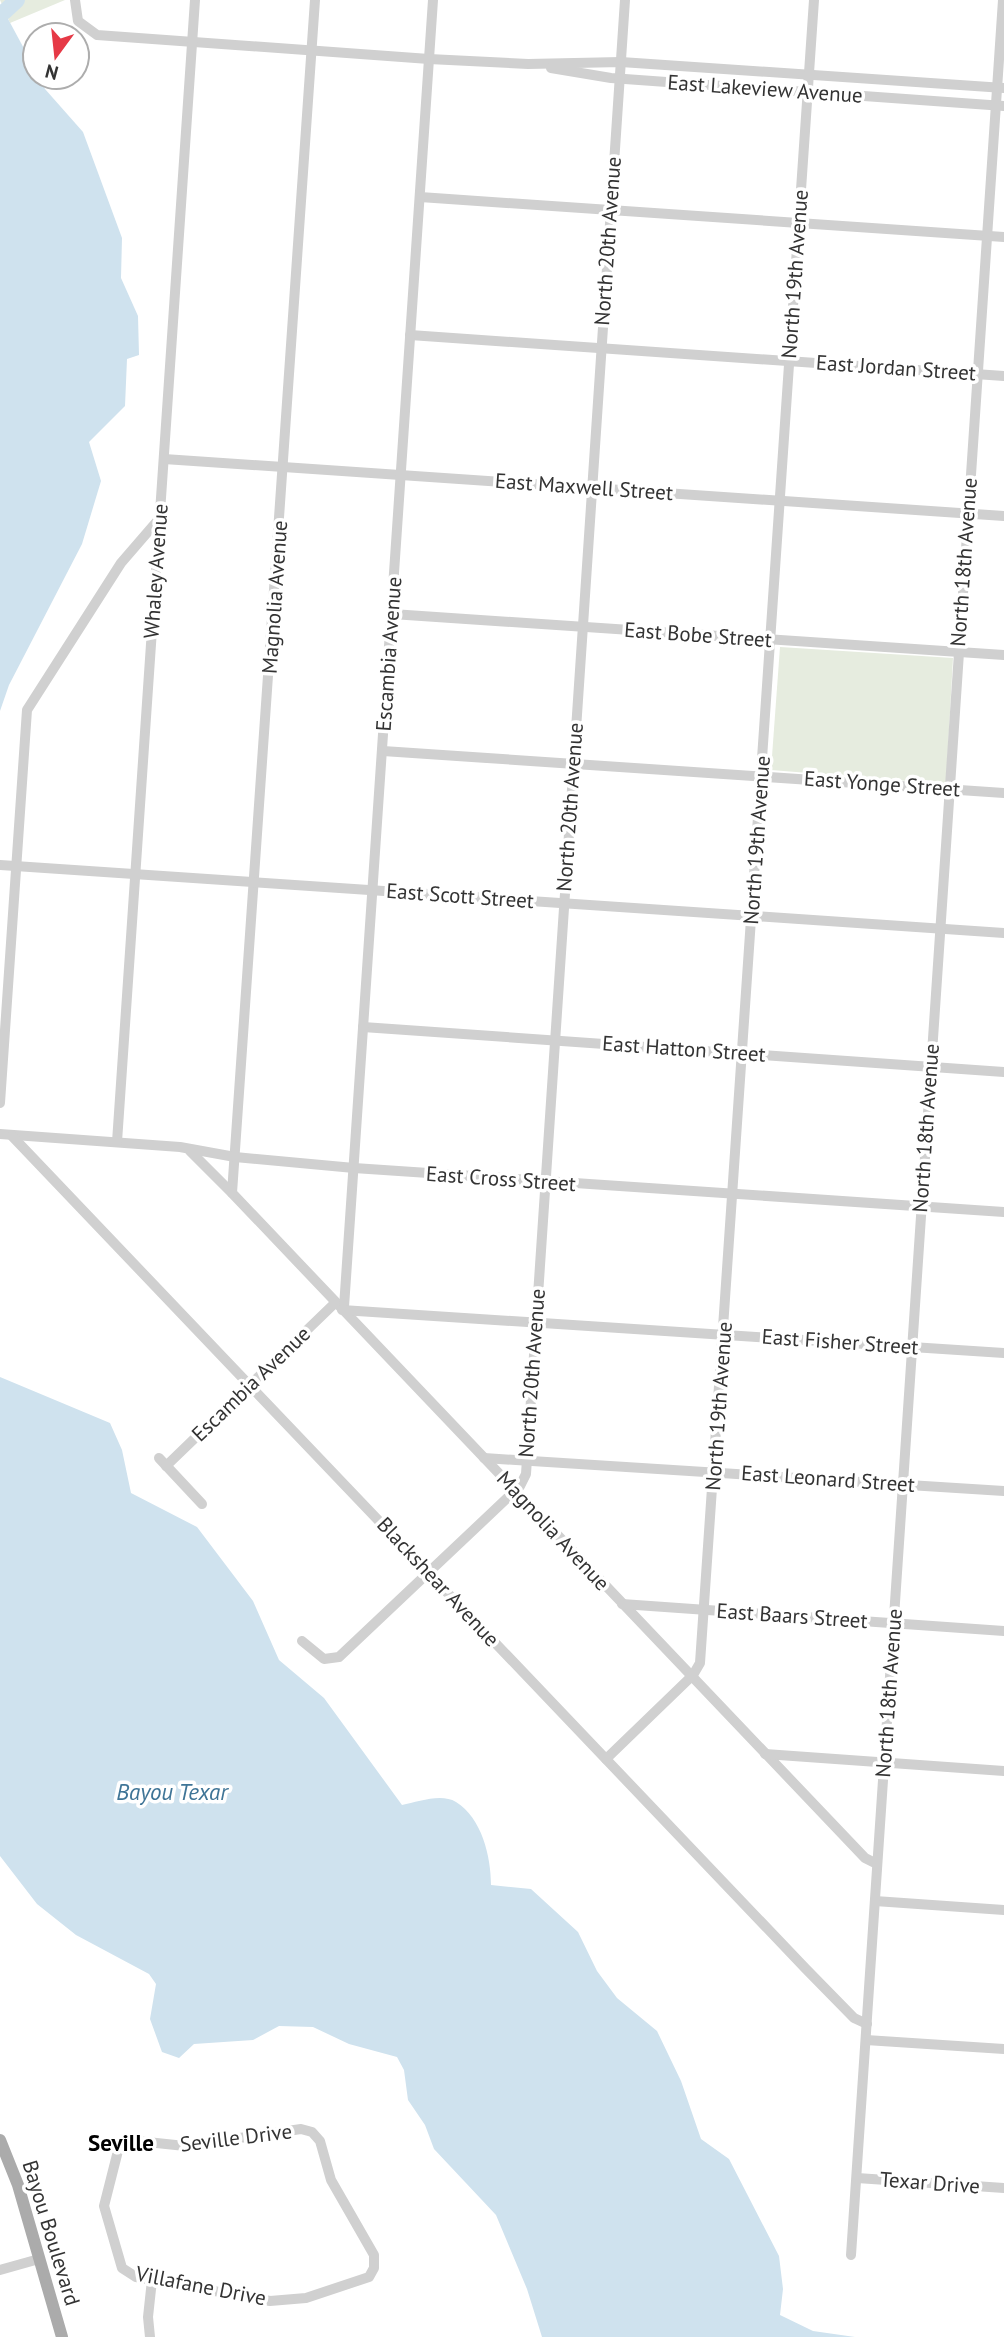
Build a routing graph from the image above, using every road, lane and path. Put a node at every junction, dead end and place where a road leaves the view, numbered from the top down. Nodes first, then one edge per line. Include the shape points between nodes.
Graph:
1 (75, 0) edge
2 (195, 0) edge
3 (315, 0) edge
4 (433, 0) edge
5 (625, 0) edge
6 (814, 0) edge
7 (1003, 0) edge
8 (192, 42) junction
9 (310, 50) junction
10 (429, 59) junction
11 (621, 62) junction
12 (528, 64) junction
13 (808, 74) junction
14 (619, 79) junction
15 (1000, 88) edge
16 (808, 92) junction
17 (1000, 105) edge
18 (420, 197) junction
19 (610, 210) junction
20 (799, 223) junction
21 (987, 236) junction
22 (1004, 237) edge
23 (410, 335) junction
24 (601, 348) junction
25 (789, 361) junction
26 (977, 374) junction
27 (1004, 376) edge
28 (164, 459) junction
29 (284, 467) junction
30 (401, 475) junction
31 (592, 488) junction
32 (780, 501) junction
33 (968, 513) junction
34 (1004, 516) edge
35 (159, 519) junction
36 (392, 614) junction
37 (581, 627) junction
38 (770, 640) junction
39 (958, 652) junction
40 (1004, 655) edge
41 (383, 751) junction
42 (573, 764) junction
43 (761, 776) junction
44 (949, 789) junction
45 (1004, 793) edge
46 (0, 865) edge
47 (16, 866) junction
48 (135, 874) junction
49 (254, 882) junction
50 (373, 890) junction
51 (563, 903) junction
52 (752, 916) junction
53 (940, 929) junction
54 (1004, 933) edge
55 (363, 1027) junction
56 (554, 1040) junction
57 (742, 1054) junction
58 (931, 1066) junction
59 (1004, 1072) edge
60 (1, 1075) edge
61 (0, 1102) edge
62 (0, 1134) edge
63 (12, 1136) junction
64 (117, 1142) junction
65 (180, 1147) junction
66 (235, 1157) junction
67 (354, 1168) junction
68 (545, 1182) junction
69 (232, 1193) junction
70 (733, 1194) junction
71 (921, 1207) junction
72 (1004, 1212) edge
73 (340, 1307) junction
74 (536, 1321) junction
75 (724, 1334) junction
76 (912, 1347) junction
77 (1004, 1353) edge
78 (250, 1385) junction
79 (484, 1458) junction
80 (526, 1459) junction
81 (714, 1472) junction
82 (903, 1484) junction
83 (514, 1491) junction
84 (1004, 1491) edge
85 (202, 1504) dead end
86 (429, 1574) junction
87 (622, 1604) junction
88 (705, 1611) junction
89 (894, 1623) junction
90 (1004, 1631) edge
91 (302, 1641) dead end
92 (692, 1677) junction
93 (765, 1754) junction
94 (606, 1759) junction
95 (884, 1763) junction
96 (1004, 1771) edge
97 (877, 1864) junction
98 (875, 1901) junction
99 (1004, 1910) edge
100 (867, 2024) junction
101 (866, 2040) junction
102 (1004, 2049) edge
103 (0, 2140) edge
104 (120, 2143) joint
105 (857, 2178) junction
106 (1004, 2188) edge
107 (850, 2255) dead end
108 (39, 2259) junction
109 (0, 2270) edge
110 (366, 2279) joint
111 (152, 2280) junction
112 (62, 2337) edge
113 (150, 2337) edge

1 - 8 street, East Lakeview Avenue via 78,21 97,35
2 - 8 street, Whaley Avenue
3 - 9 street, Magnolia Avenue
4 - 10 street, Escambia Avenue
5 - 11 street, North 20th Avenue
6 - 13 street, North 19th Avenue
7 - 15 street, North 18th Avenue
8 - 9 street, East Lakeview Avenue
8 - 28 street, Whaley Avenue
9 - 10 street, East Lakeview Avenue
9 - 29 street, Magnolia Avenue
10 - 12 street, East Lakeview Avenue
10 - 18 street, Escambia Avenue
11 - 12 street, East Lakeview Avenue
11 - 13 street, East Lakeview Avenue
11 - 14 street, North 20th Avenue
12 - 14 street, East Lakeview Avenue
13 - 15 street, East Lakeview Avenue
13 - 16 street, North 19th Avenue
14 - 16 street, East Lakeview Avenue
14 - 19 street, North 20th Avenue
15 - 17 street, North 18th Avenue
16 - 17 street, East Lakeview Avenue
16 - 20 street, North 19th Avenue
17 - 21 street, North 18th Avenue
18 - 19 street
18 - 23 street, Escambia Avenue
19 - 20 street
19 - 24 street, North 20th Avenue
20 - 21 street
20 - 25 street, North 19th Avenue
21 - 22 street
21 - 26 street, North 18th Avenue
23 - 24 street, East Jordan Street
23 - 30 street, Escambia Avenue
24 - 25 street, East Jordan Street
24 - 31 street, North 20th Avenue
25 - 26 street, East Jordan Street
25 - 32 street, North 19th Avenue
26 - 27 street, East Jordan Street
26 - 33 street, North 18th Avenue
28 - 29 street, East Maxwell Street
28 - 35 street, Whaley Avenue
29 - 30 street, East Maxwell Street
29 - 49 street, Magnolia Avenue
30 - 31 street, East Maxwell Street
30 - 36 street, Escambia Avenue
31 - 32 street, East Maxwell Street
31 - 37 street, North 20th Avenue
32 - 33 street, East Maxwell Street
32 - 38 street, North 19th Avenue
33 - 34 street, East Maxwell Street
33 - 39 street, North 18th Avenue
35 - 47 street via 121,563 27,710
35 - 48 street, Whaley Avenue
36 - 37 street, East Bobe Street
36 - 41 street, Escambia Avenue
37 - 38 street, East Bobe Street
37 - 42 street, North 20th Avenue
38 - 39 street, East Bobe Street
38 - 43 street, North 19th Avenue
39 - 40 street, East Bobe Street
39 - 44 street, North 18th Avenue
41 - 42 street, East Yonge Street
41 - 50 street, Escambia Avenue
42 - 43 street, East Yonge Street
42 - 51 street, North 20th Avenue
43 - 44 street, East Yonge Street
43 - 52 street, North 19th Avenue
44 - 45 street, East Yonge Street
44 - 53 street, North 18th Avenue
46 - 47 street, East Scott Street
47 - 48 street, East Scott Street
47 - 60 street
48 - 49 street, East Scott Street
48 - 64 street, Whaley Avenue
49 - 50 street, East Scott Street
49 - 66 street, Magnolia Avenue
50 - 51 street, East Scott Street
50 - 55 street, Escambia Avenue
51 - 52 street, East Scott Street
51 - 56 street, North 20th Avenue
52 - 53 street, East Scott Street
52 - 57 street, North 19th Avenue
53 - 54 street, East Scott Street
53 - 58 street, North 18th Avenue
55 - 56 street, East Hatton Street
55 - 67 street, Escambia Avenue
56 - 57 street, East Hatton Street
56 - 68 street, North 20th Avenue
57 - 58 street, East Hatton Street
57 - 70 street, North 19th Avenue
58 - 59 street, East Hatton Street
58 - 71 street, North 18th Avenue
60 - 61 street
62 - 63 street, East Cross Street
63 - 64 street, East Cross Street
63 - 78 street, Blackshear Avenue
64 - 65 street, East Cross Street
65 - 66 street, East Cross Street
65 - 69 street, Magnolia Avenue via 194,1153
66 - 67 street, East Cross Street
66 - 69 street, Magnolia Avenue
67 - 68 street, East Cross Street
67 - 73 street, Escambia Avenue
68 - 70 street, East Cross Street
68 - 74 street, North 20th Avenue
69 - 73 street, Magnolia Avenue
70 - 71 street, East Cross Street
70 - 75 street, North 19th Avenue
71 - 72 street, East Cross Street
71 - 76 street, North 18th Avenue
73 - 74 street, East Fisher Street
73 - 78 street, Escambia Avenue
73 - 79 street, Magnolia Avenue
74 - 75 street, East Fisher Street
74 - 80 street, North 20th Avenue
75 - 76 street, East Fisher Street
75 - 81 street, North 19th Avenue
76 - 77 street, East Fisher Street
76 - 82 street, North 18th Avenue
78 - 85 street, Escambia Avenue via 162,1462
78 - 86 street, Blackshear Avenue
79 - 80 street, East Leonard Street
79 - 83 street, Magnolia Avenue
80 - 81 street, East Leonard Street
80 - 83 street, North 20th Avenue via 523,1480
81 - 82 street, East Leonard Street
81 - 88 street, North 19th Avenue
82 - 84 street, East Leonard Street
82 - 89 street, North 18th Avenue
83 - 86 street, North 20th Avenue
83 - 87 street, Magnolia Avenue
86 - 91 street, North 20th Avenue via 339,1657 324,1659
86 - 94 street, Blackshear Avenue
87 - 88 street, East Baars Street
87 - 92 street, Magnolia Avenue
88 - 89 street, East Baars Street
88 - 92 street, North 19th Avenue via 700,1663
89 - 90 street, East Baars Street
89 - 95 street, North 18th Avenue
92 - 93 street, Magnolia Avenue
92 - 94 street
93 - 95 street
93 - 97 street, Magnolia Avenue via 865,1858
94 - 100 street, Blackshear Avenue via 854,2018
95 - 96 street
95 - 97 street, North 18th Avenue
97 - 98 street, North 18th Avenue
98 - 99 street
98 - 100 street, North 18th Avenue
100 - 101 street, North 18th Avenue
101 - 102 street
101 - 105 street, North 18th Avenue
103 - 108 main road, Bayou Boulevard
104 - 110 street, Seville Drive via 185,2146 301,2129 312,2132 320,2141 338,2196 374,2255 374,2268
104 - 111 street, Villafane Drive via 104,2214 122,2268
105 - 106 street, Texar Drive
105 - 107 street, North 18th Avenue
108 - 109 street
108 - 112 main road, Bayou Boulevard
110 - 111 street, Villafane Drive via 306,2298 271,2301
111 - 113 street

